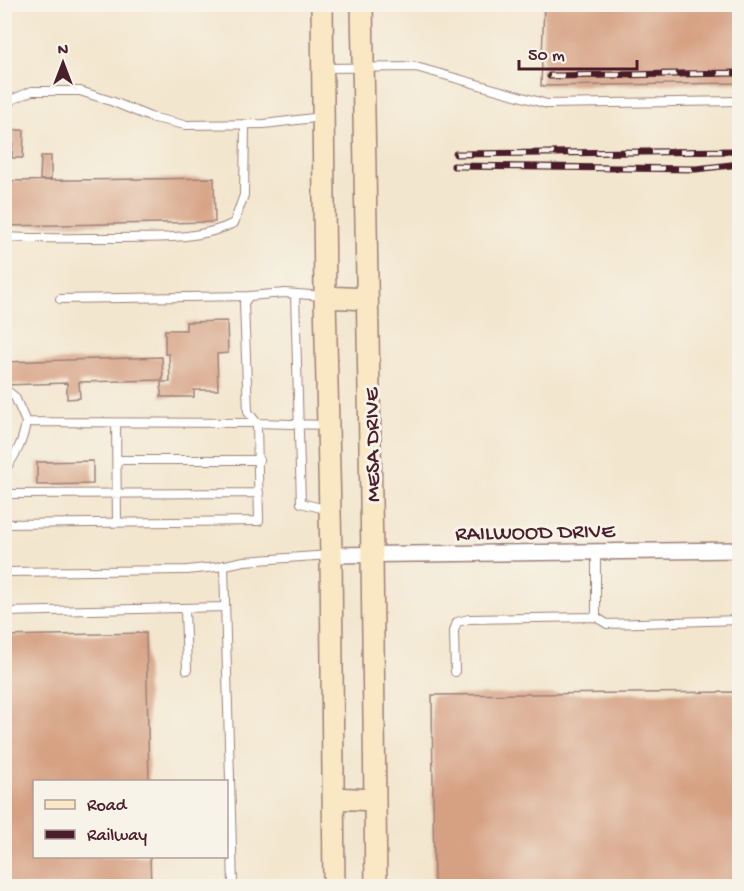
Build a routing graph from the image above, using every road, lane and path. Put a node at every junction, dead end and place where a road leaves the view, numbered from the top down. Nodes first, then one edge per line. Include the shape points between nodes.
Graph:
1 (322, 4) edge
2 (362, 4) edge
3 (363, 66) junction
4 (323, 68) junction
5 (740, 101) edge
6 (4, 110) edge
7 (324, 116) junction
8 (245, 124) junction
9 (4, 237) edge
10 (295, 294) junction
11 (249, 296) junction
12 (325, 297) junction
13 (60, 299) dead end
14 (367, 299) junction
15 (4, 388) edge
16 (26, 422) junction
17 (116, 423) junction
18 (257, 423) junction
19 (299, 425) junction
20 (328, 425) junction
21 (117, 460) junction
22 (259, 460) junction
23 (4, 471) edge
24 (117, 492) junction
25 (4, 494) edge
26 (259, 494) junction
27 (330, 510) junction
28 (117, 522) junction
29 (4, 524) edge
30 (740, 550) edge
31 (596, 552) junction
32 (332, 555) junction
33 (372, 555) junction
34 (224, 566) junction
35 (4, 572) edge
36 (225, 608) junction
37 (185, 609) junction
38 (4, 612) edge
39 (596, 617) junction
40 (740, 620) edge
41 (188, 670) dead end
42 (455, 672) dead end
43 (333, 798) junction
44 (375, 800) junction
45 (233, 886) edge
46 (334, 886) edge
47 (376, 886) edge

1 - 4 main road, MESA DRIVE
2 - 3 main road, MESA DRIVE
3 - 4 lane
3 - 5 lane via 416,67 547,104
3 - 14 main road, MESA DRIVE
4 - 7 main road, MESA DRIVE
6 - 8 lane via 11,100 32,91 80,91 150,117 185,125
7 - 8 lane
7 - 12 main road, MESA DRIVE
8 - 9 lane via 244,195 234,223 218,231 176,236
10 - 11 lane
10 - 12 lane
10 - 19 lane
11 - 13 lane
11 - 18 lane via 244,303 248,412
12 - 14 main road
12 - 20 main road, MESA DRIVE
14 - 33 main road, MESA DRIVE
15 - 16 lane via 15,397
16 - 17 lane
16 - 23 lane via 23,441
17 - 18 lane
17 - 21 lane
18 - 19 lane
18 - 22 lane
19 - 20 lane
19 - 27 lane via 301,503
20 - 27 main road, MESA DRIVE
21 - 22 lane
21 - 24 lane
22 - 26 lane
24 - 25 lane
24 - 26 lane
24 - 28 lane
26 - 28 lane via 259,520
27 - 32 main road, MESA DRIVE
28 - 29 lane
30 - 31 street, RAILWOOD DRIVE
31 - 33 street, RAILWOOD DRIVE
31 - 39 lane
32 - 33 street, RAILWOOD DRIVE
32 - 34 lane
32 - 43 main road, MESA DRIVE
33 - 44 main road, MESA DRIVE
34 - 35 lane
34 - 36 lane
36 - 37 lane
36 - 45 lane
37 - 38 lane
37 - 41 lane
39 - 40 lane via 607,624
39 - 42 lane via 457,622
43 - 44 main road
43 - 46 main road, MESA DRIVE
44 - 47 main road, MESA DRIVE

